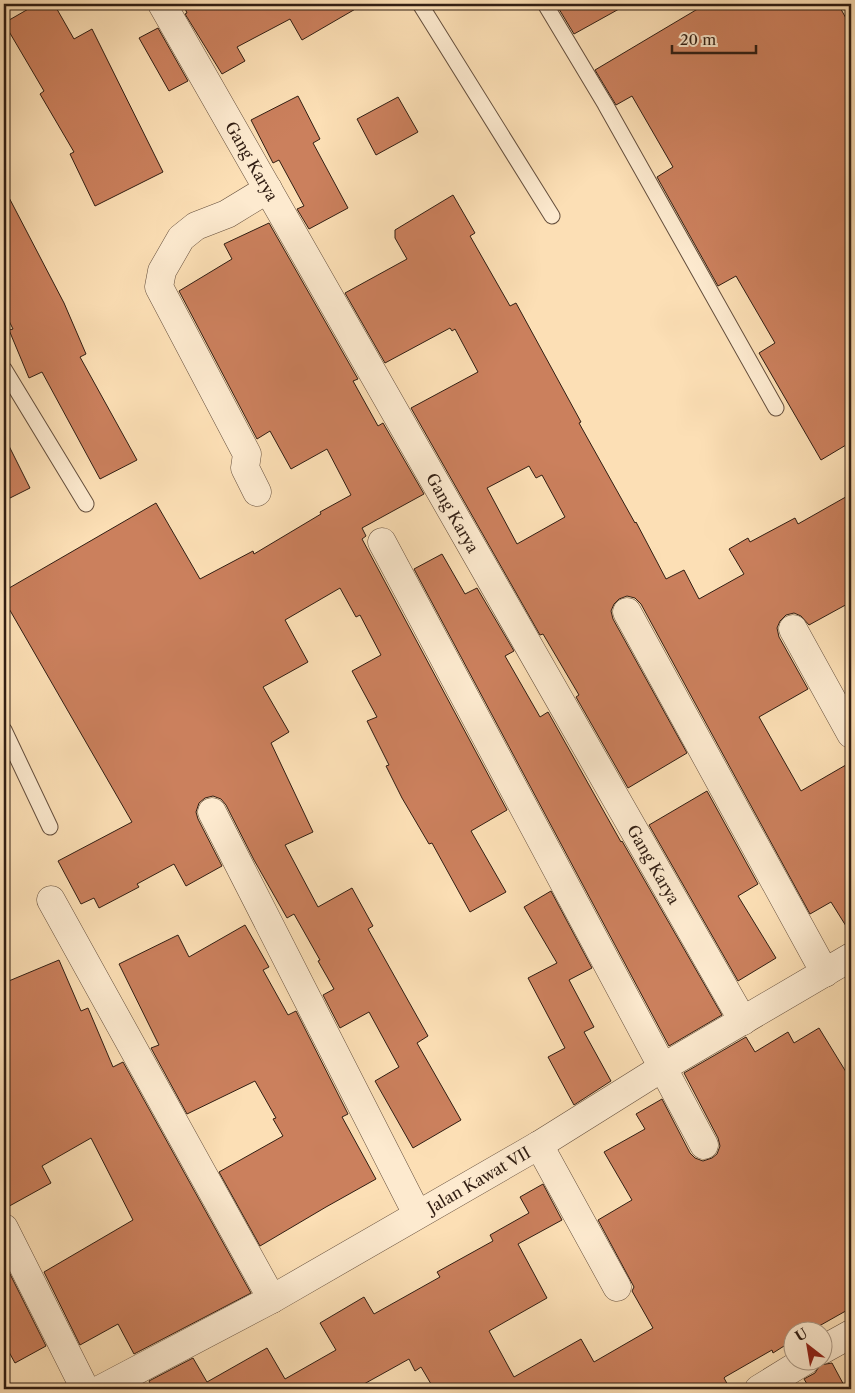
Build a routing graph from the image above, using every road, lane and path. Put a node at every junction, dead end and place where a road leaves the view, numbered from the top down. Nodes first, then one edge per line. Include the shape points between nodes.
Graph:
1 (162, 4) edge
2 (420, 4) edge
3 (545, 4) edge
4 (268, 189) junction
5 (552, 216) dead end
6 (4, 369) edge
7 (776, 408) dead end
8 (257, 492) dead end
9 (86, 504) dead end
10 (382, 542) dead end
11 (627, 612) dead end
12 (793, 629) dead end
13 (4, 730) edge
14 (851, 734) edge
15 (212, 812) dead end
16 (50, 827) dead end
17 (51, 900) dead end
18 (851, 957) edge
19 (825, 972) junction
20 (743, 1021) junction
21 (662, 1068) junction
22 (539, 1145) junction
23 (704, 1145) dead end
24 (417, 1214) junction
25 (4, 1228) edge
26 (617, 1287) dead end
27 (272, 1299) junction
28 (851, 1334) edge
29 (832, 1344) edge
30 (790, 1370) edge
31 (84, 1389) edge
32 (101, 1389) edge
33 (759, 1389) edge

1 - 4 street, Gang Karya
2 - 5 lane
3 - 7 lane via 610,112
4 - 8 street via 227,214 196,226 182,238 162,271 159,288 244,449 245,468
4 - 20 street, Gang Karya
6 - 9 lane
10 - 21 street
11 - 19 street
12 - 14 street
13 - 16 lane
15 - 24 street
17 - 27 street
18 - 19 street, Jalan Kawat VII
19 - 20 street, Jalan Kawat VII
20 - 21 street, Jalan Kawat VII
21 - 22 street, Jalan Kawat VII
21 - 23 street
22 - 24 street, Jalan Kawat VII
22 - 26 street
24 - 27 street, Jalan Kawat VII
25 - 31 street
27 - 32 street, Jalan Kawat VII
28 - 29 street
30 - 33 street

